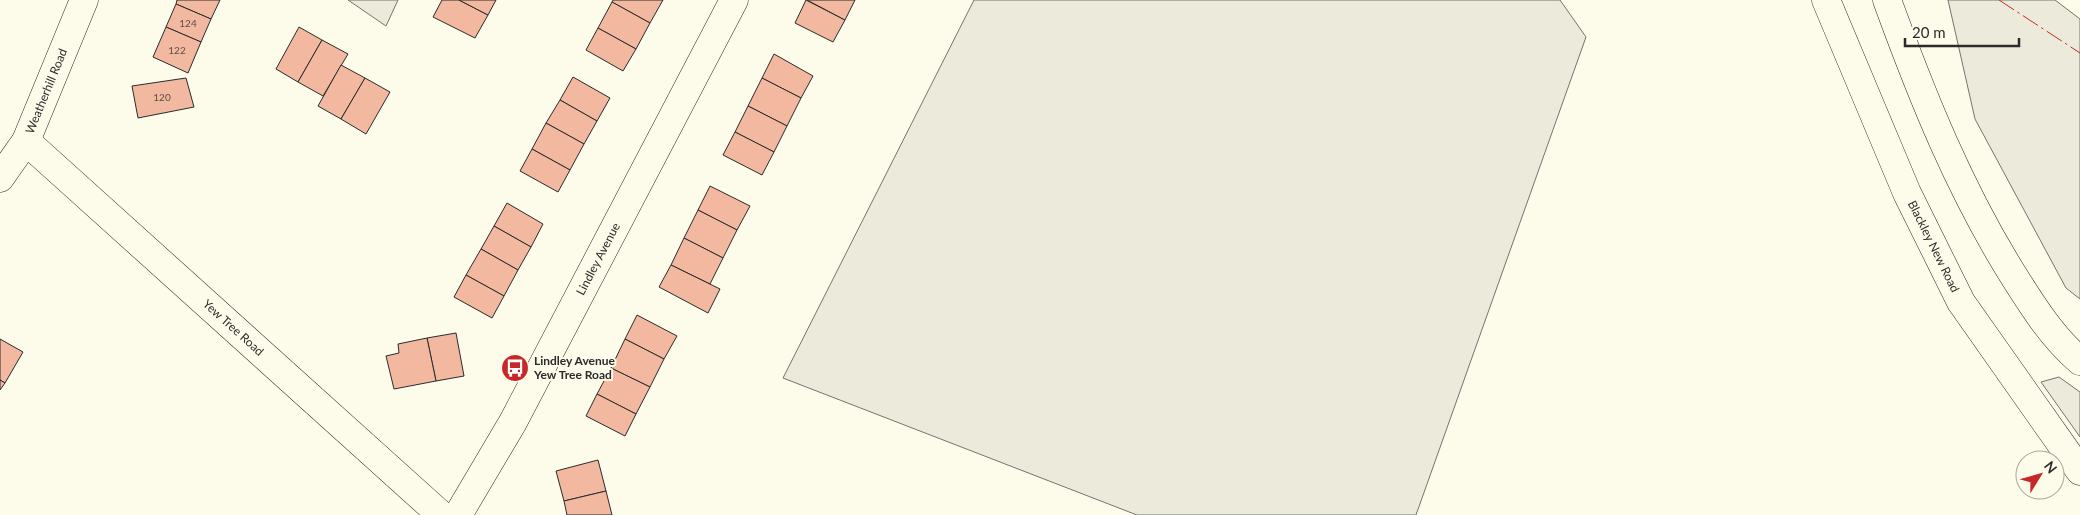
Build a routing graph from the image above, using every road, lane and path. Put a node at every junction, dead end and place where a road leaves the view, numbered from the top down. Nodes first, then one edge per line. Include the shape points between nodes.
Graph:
1 (84, 0) edge
2 (734, 0) edge
3 (1826, 0) edge
4 (1886, 0) edge
5 (26, 141) junction
6 (0, 178) edge
7 (2080, 361) edge
8 (2080, 471) edge
9 (441, 515) edge
10 (458, 515) edge

1 - 5 main road, Weatherhill Road
2 - 10 main road, Lindley Avenue via 513,422
3 - 8 main road, Blackley New Road via 1907,193 1961,302
4 - 7 main road via 1920,90 1994,246 2047,327
5 - 6 main road, Weatherhill Road
5 - 9 main road, Yew Tree Road

